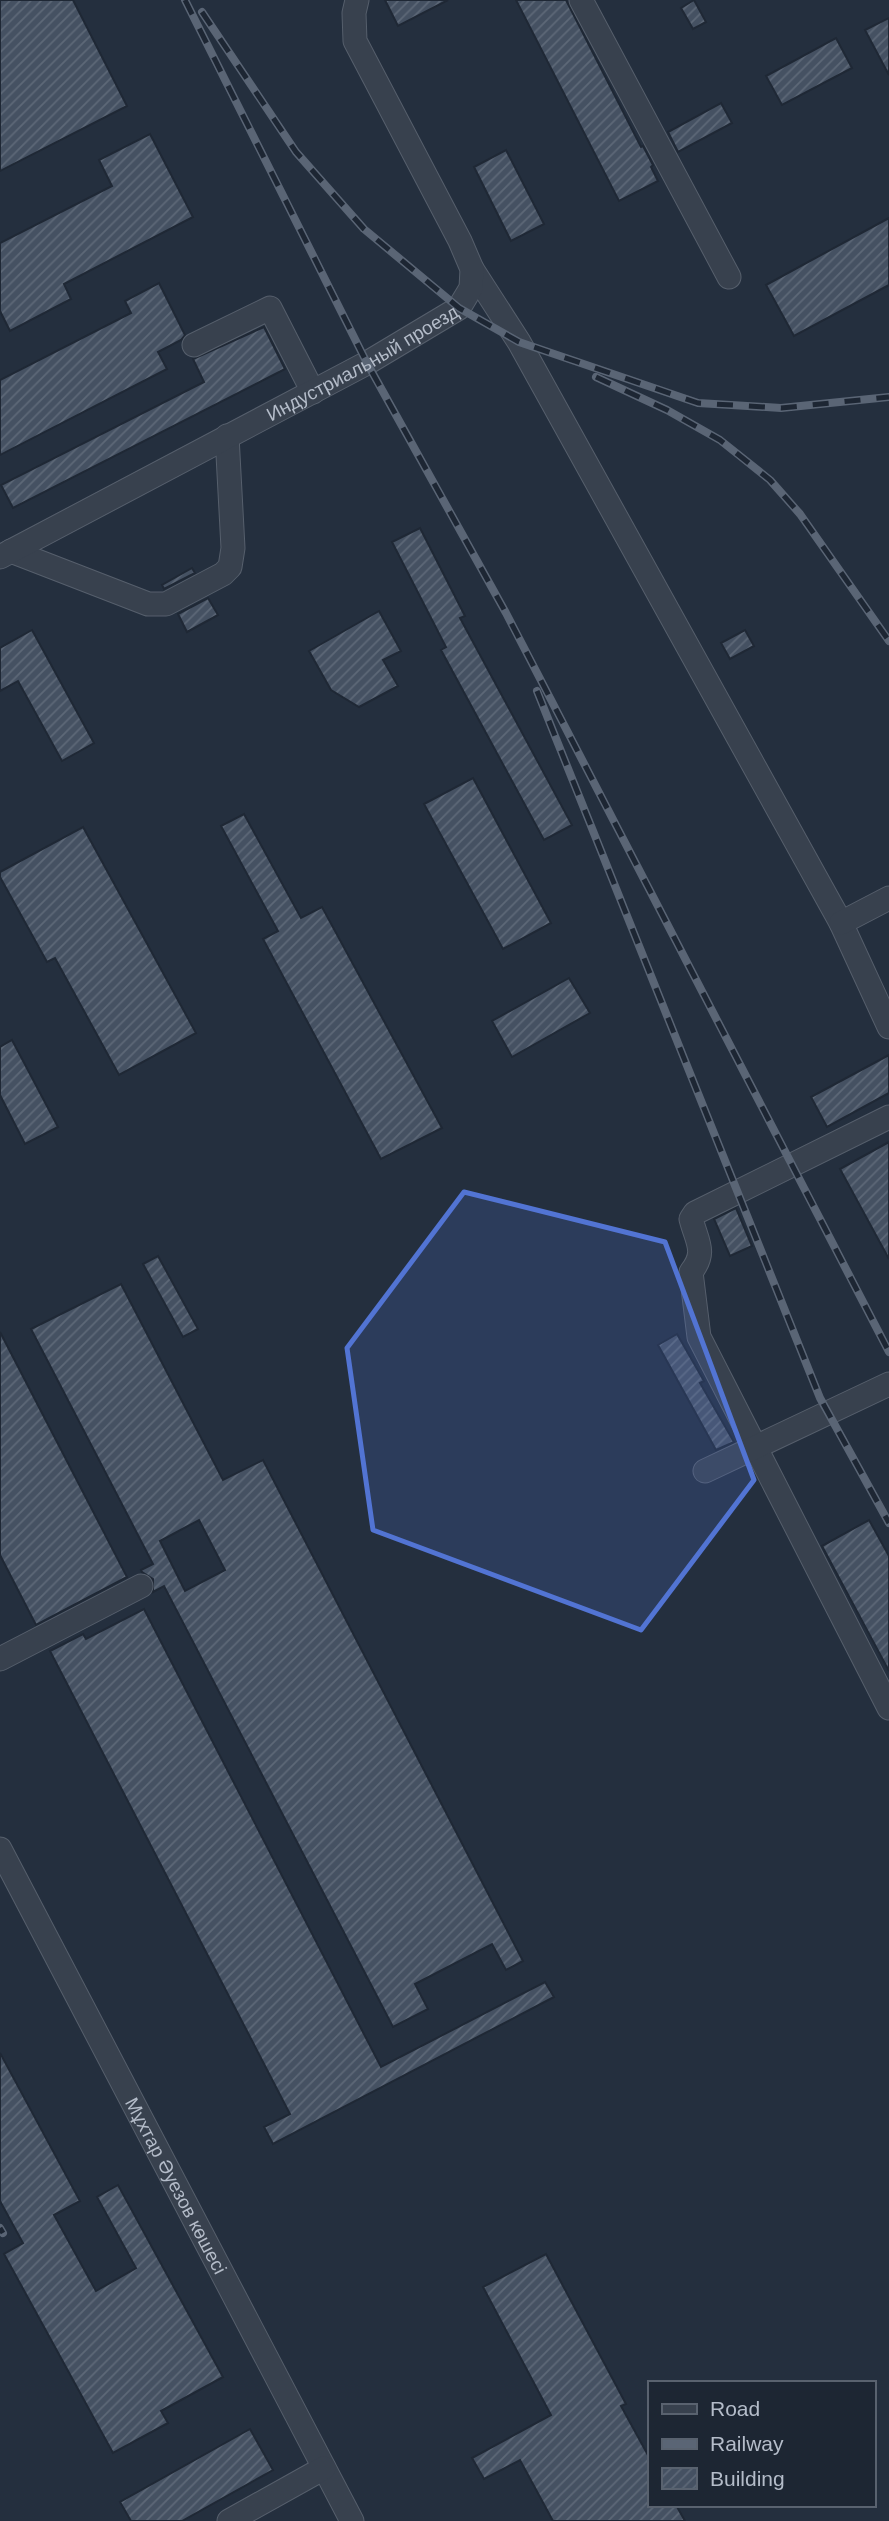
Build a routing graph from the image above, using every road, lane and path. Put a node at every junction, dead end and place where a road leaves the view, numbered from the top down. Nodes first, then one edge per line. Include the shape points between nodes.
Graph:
1 (357, 0) edge
2 (581, 0) edge
3 (472, 269) junction
4 (729, 276) dead end
5 (194, 345) dead end
6 (313, 392) junction
7 (227, 436) junction
8 (6, 554) edge
9 (889, 898) edge
10 (841, 923) junction
11 (889, 1027) edge
12 (889, 1117) edge
13 (889, 1384) edge
14 (755, 1447) junction
15 (705, 1471) dead end
16 (141, 1586) dead end
17 (0, 1659) edge
18 (889, 1708) edge
19 (0, 1849) edge
20 (324, 2468) junction
21 (229, 2521) edge
22 (352, 2521) edge

1 - 3 street via 354,27 360,53
2 - 4 street
3 - 6 street, Индустриальный проезд via 471,288 459,308
3 - 10 street via 519,342
5 - 6 street via 270,308
6 - 7 street, Индустриальный проезд
7 - 8 street, Индустриальный проезд
7 - 8 street via 233,548 230,567 223,574 166,604 148,604
9 - 10 street
10 - 11 street
12 - 14 street via 695,1213 691,1219 701,1251 691,1272 699,1336
13 - 14 street
14 - 15 street
14 - 18 street
16 - 17 street
19 - 20 street, Мұхтар Әуезов көшесі
20 - 21 street
20 - 22 street, Мұхтар Әуезов көшесі

